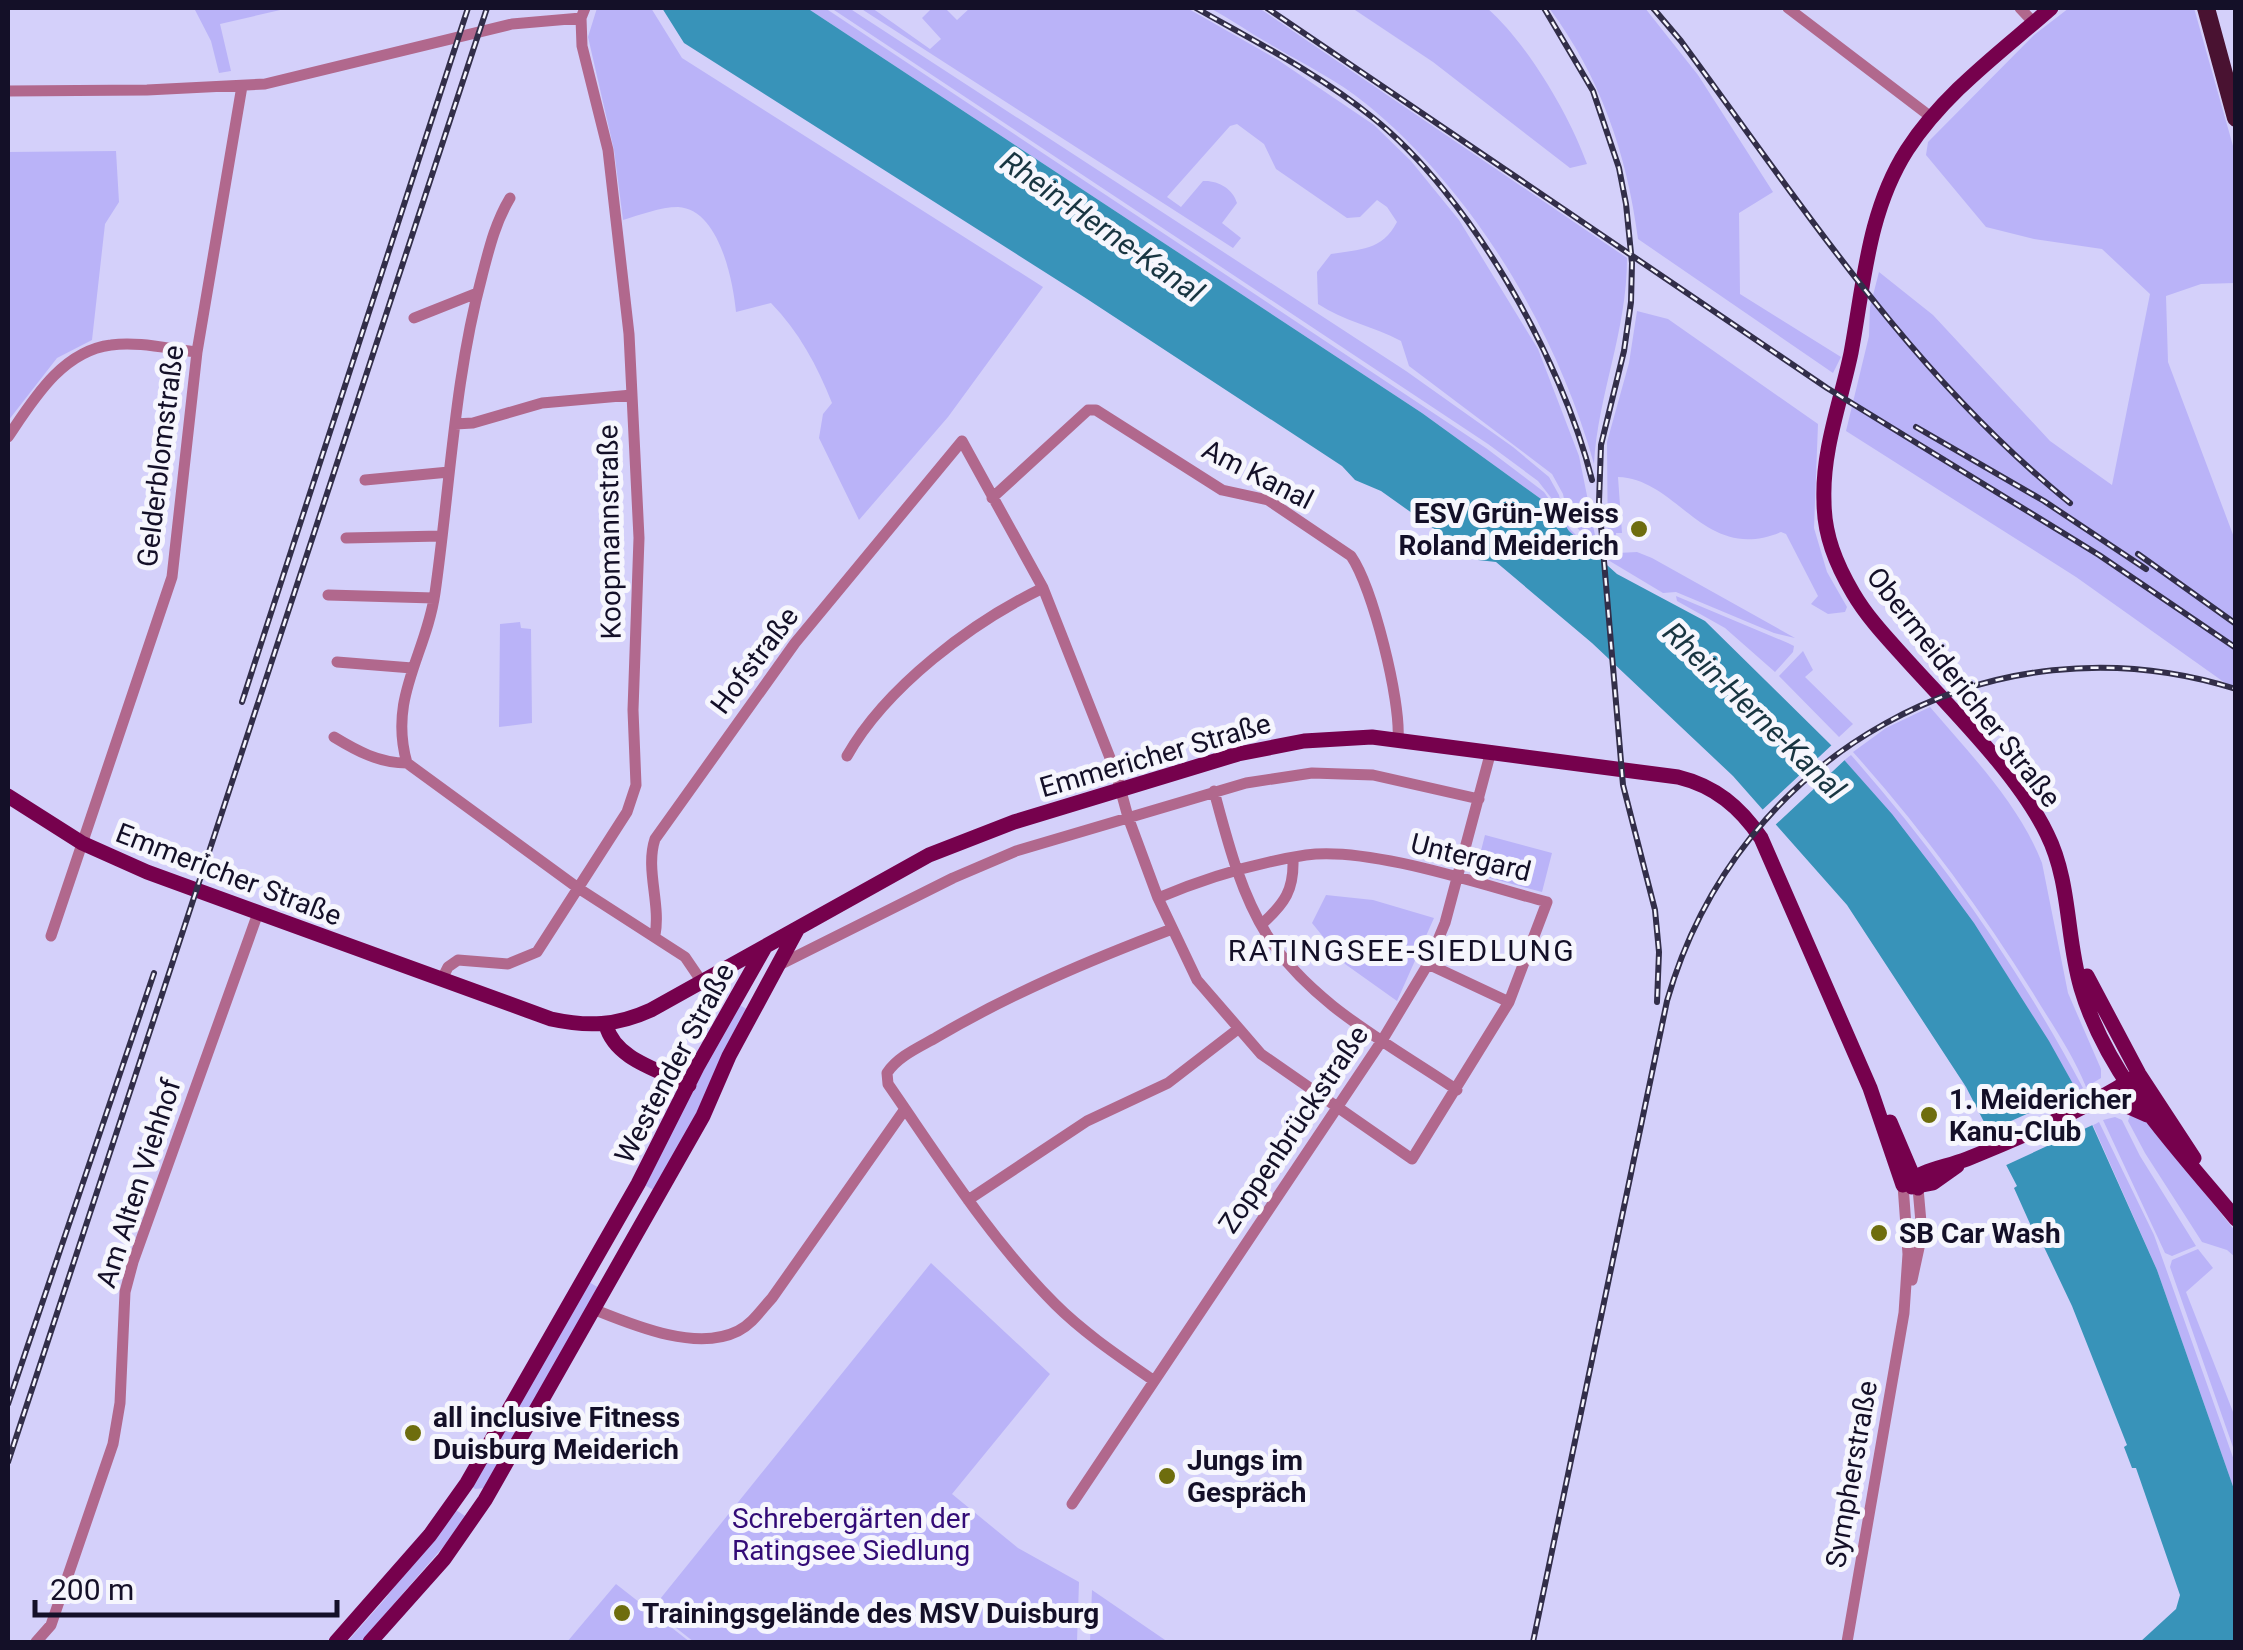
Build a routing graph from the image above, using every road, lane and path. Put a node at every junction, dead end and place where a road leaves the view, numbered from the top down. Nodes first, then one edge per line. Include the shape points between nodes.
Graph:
1 (1788, 8) edge
2 (2020, 8) edge
3 (2052, 8) edge
4 (2206, 8) edge
5 (2218, 8) edge
6 (583, 13) edge
7 (2034, 23) junction
8 (2236, 76) edge
9 (242, 86) junction
10 (8, 91) edge
11 (1931, 117) junction
12 (2236, 118) edge
13 (510, 198) dead end
14 (477, 293) junction
15 (414, 318) dead end
16 (197, 352) junction
17 (632, 395) junction
18 (455, 424) junction
19 (8, 436) edge
20 (449, 472) junction
21 (364, 480) dead end
22 (992, 498) junction
23 (441, 536) junction
24 (346, 538) dead end
25 (1043, 588) junction
26 (328, 594) dead end
27 (434, 598) junction
28 (336, 662) dead end
29 (412, 668) junction
30 (334, 737) dead end
31 (1398, 740) junction
32 (1491, 751) junction
33 (847, 756) dead end
34 (407, 762) junction
35 (1120, 789) junction
36 (1214, 791) junction
37 (8, 796) edge
38 (1480, 800) junction
39 (1128, 817) junction
40 (82, 844) junction
41 (1293, 859) junction
42 (1237, 870) junction
43 (1458, 878) junction
44 (578, 888) junction
45 (1158, 898) junction
46 (258, 913) junction
47 (1262, 924) junction
48 (1172, 930) junction
49 (655, 935) junction
50 (51, 936) dead end
51 (794, 941) junction
52 (765, 948) junction
53 (1428, 964) junction
54 (777, 966) junction
55 (442, 979) junction
56 (702, 982) junction
57 (1509, 1002) junction
58 (606, 1025) junction
59 (1238, 1029) junction
60 (1383, 1040) junction
61 (2133, 1078) junction
62 (689, 1085) junction
63 (1456, 1090) junction
64 (2096, 1102) junction
65 (1337, 1108) junction
66 (906, 1109) junction
67 (2152, 1119) junction
68 (1912, 1183) junction
69 (968, 1200) junction
70 (628, 1202) junction
71 (2232, 1214) edge
72 (646, 1216) junction
73 (593, 1309) junction
74 (1153, 1380) junction
75 (467, 1482) junction
76 (485, 1500) junction
77 (1072, 1504) dead end
78 (36, 1642) edge
79 (336, 1642) edge
80 (370, 1642) edge
81 (1847, 1642) edge

1 - 11 street
2 - 7 street
3 - 7 main road, Obermeidericher Straße
4 - 12 highway
5 - 8 highway
6 - 9 street
6 - 17 street, Koopmannstraße via 582,46 611,173
7 - 11 main road, Obermeidericher Straße
9 - 10 street
9 - 16 street, Gelderblomstraße
11 - 61 main road, Obermeidericher Straße via 1891,180 1870,240 1827,458 1826,524 1839,567 1871,620 1981,742 2047,832 2071,930
13 - 14 street
14 - 15 street
14 - 18 street
16 - 19 street via 109,344 92,350 45,385
16 - 40 street, Gelderblomstraße via 172,577
17 - 18 street via 542,403
17 - 44 street, Koopmannstraße via 639,535 636,785 627,812
18 - 20 street
20 - 21 street
20 - 23 street
22 - 25 street
22 - 31 street, Am Kanal via 1088,410 1096,410 1222,490 1268,500 1351,556 1360,570 1378,621
22 - 49 street, Hofstraße via 962,441 795,643 655,839
23 - 24 street
23 - 27 street
25 - 33 street via 1004,607 918,674 864,726
25 - 35 street
26 - 27 street
27 - 29 street
28 - 29 street
29 - 34 street via 400,716
30 - 34 street via 391,763
31 - 32 main road, Emmericher Straße
31 - 35 main road, Emmericher Straße via 1304,741
32 - 38 street, Zoppenbrückstraße
32 - 68 main road, Emmericher Straße via 1678,777 1734,804 1772,857
34 - 44 street
35 - 39 street
35 - 51 main road, Emmericher Straße via 930,855 860,892
36 - 38 street, Emmericher Straße via 1312,772 1398,779
36 - 39 street, Emmericher Straße
36 - 42 street
37 - 40 main road, Emmericher Straße
38 - 43 street, Zoppenbrückstraße
39 - 45 street
39 - 51 street, Emmericher Straße via 1016,852
40 - 46 main road, Emmericher Straße
40 - 50 street, Gelderblomstraße
41 - 42 street, Untergard
41 - 43 street, Untergard via 1379,859
41 - 47 street via 1288,897
42 - 45 street, Untergard
42 - 47 street
43 - 53 street, Zoppenbrückstraße
43 - 57 street, Untergard via 1547,902
44 - 49 street
44 - 55 street, Koopmannstraße via 537,952 508,964 458,960
45 - 48 street
46 - 55 main road, Emmericher Straße
46 - 78 street, Am Alten Viehhof via 133,1262 112,1444 51,1625
47 - 60 street via 1317,994
48 - 59 street via 1197,980
48 - 66 street via 1078,964 902,1058 886,1073
49 - 56 street via 694,966
51 - 52 main road, Emmericher Straße
51 - 54 main road, Westender Straße
52 - 54 main road via 777,956
52 - 56 main road, Emmericher Straße
52 - 62 main road, Westender Straße
53 - 57 street
53 - 60 street, Zoppenbrückstraße
54 - 72 main road, Westender Straße
55 - 58 main road, Emmericher Straße via 551,1018
56 - 58 main road, Emmericher Straße
57 - 63 street, Untergard
58 - 62 main road via 626,1054
59 - 65 street via 1261,1054
59 - 69 street via 1168,1083 1084,1123
60 - 63 street
60 - 65 street, Zoppenbrückstraße
61 - 64 main road
61 - 67 main road
61 - 71 main road
62 - 70 main road, Westender Straße
63 - 65 street, Untergard via 1412,1160
64 - 67 main road via 2122,1104
64 - 68 main road via 1964,1160 1934,1183
65 - 74 street, Zoppenbrückstraße
66 - 69 street
66 - 73 street via 747,1326 704,1338
67 - 71 main road
68 - 81 street, Sympherstraße via 1904,1313
69 - 74 street via 1057,1306
70 - 72 main road, Westender Straße via 640,1203
70 - 75 main road, Westender Straße
72 - 73 main road, Westender Straße
73 - 76 main road, Westender Straße
74 - 77 street, Zoppenbrückstraße
75 - 76 main road via 471,1495
75 - 79 main road, Westender Straße
76 - 80 main road, Westender Straße via 444,1559

